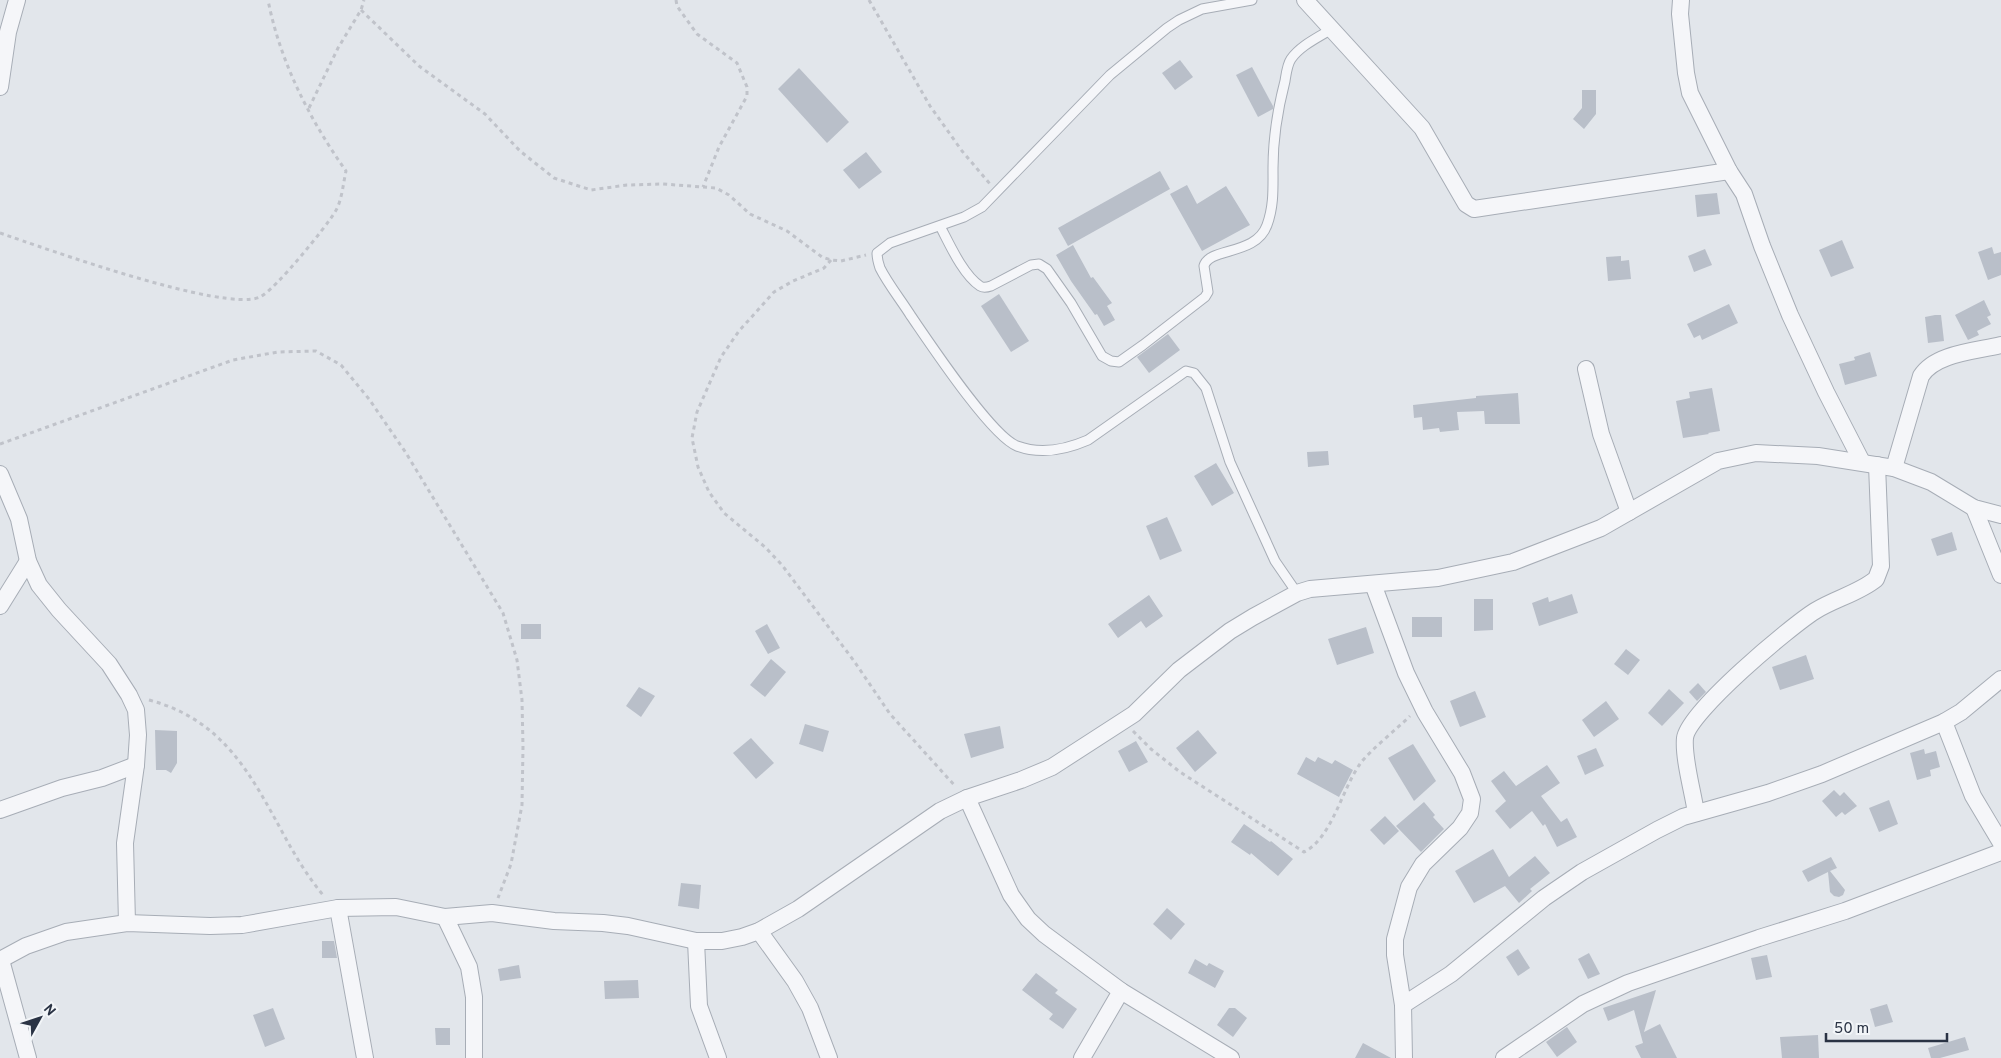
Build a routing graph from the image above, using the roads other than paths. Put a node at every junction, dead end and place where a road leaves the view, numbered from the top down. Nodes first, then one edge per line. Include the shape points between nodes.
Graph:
1 (17, 0) edge
2 (1252, 0) edge
3 (1305, 0) edge
4 (1681, 0) edge
5 (1330, 30) junction
6 (4, 32) edge
7 (0, 87) edge
8 (1729, 170) junction
9 (940, 226) junction
10 (2001, 345) edge
11 (1586, 369) dead end
12 (1869, 463) junction
13 (1894, 468) junction
14 (0, 474) edge
15 (1974, 508) junction
16 (1629, 512) junction
17 (2001, 515) edge
18 (28, 561) junction
19 (2001, 576) edge
20 (1373, 584) junction
21 (1297, 593) junction
22 (0, 606) edge
23 (2001, 679) edge
24 (1944, 722) junction
25 (136, 765) junction
26 (967, 798) junction
27 (0, 810) edge
28 (1696, 813) junction
29 (2001, 843) edge
30 (2001, 852) edge
31 (338, 908) junction
32 (445, 917) junction
33 (127, 923) junction
34 (759, 931) junction
35 (696, 942) junction
36 (0, 960) edge
37 (1121, 991) junction
38 (1403, 1005) junction
39 (28, 1058) edge
40 (365, 1058) edge
41 (474, 1058) edge
42 (718, 1058) edge
43 (829, 1058) edge
44 (1082, 1058) edge
45 (1231, 1058) edge
46 (1404, 1058) edge
47 (1504, 1058) edge

1 - 6 street
2 - 9 lane via 1202,9 1166,28 1110,76 982,207
3 - 5 street
4 - 8 street via 1690,93
5 - 8 street via 1422,128 1462,198 1474,209
5 - 9 lane via 1301,48 1290,60 1281,98 1272,210 1267,227 1257,241 1208,259 1204,266 1208,292 1205,297 1119,362 1102,356 1072,302 1047,269 1031,264 992,286 980,286
6 - 7 street
8 - 12 street via 1744,194 1790,314 1826,392
9 - 21 lane via 882,248 877,253 877,260 946,366 992,426 1016,446 1040,451 1070,448 1088,440 1186,371 1194,373 1206,388 1230,462 1276,562
10 - 13 street via 1940,359 1926,369
11 - 16 street via 1600,434
12 - 13 street
12 - 16 street via 1778,453 1733,457 1718,461
12 - 28 street via 1881,566 1876,579 1814,612 1739,672 1694,719 1688,729 1685,748
13 - 15 street via 1931,482
14 - 18 street via 19,519
15 - 17 street
15 - 19 street
16 - 20 street via 1601,528 1513,562 1438,578
18 - 22 street
18 - 25 street via 39,585 109,664 130,695 136,710
20 - 21 street via 1324,587
20 - 38 street via 1406,673 1467,783 1472,807 1460,828 1423,864 1409,887 1395,939
21 - 26 street via 1230,631 1179,670 1134,714 1052,767
23 - 24 street
24 - 28 street via 1768,794
24 - 29 street via 1973,796
25 - 27 street
25 - 33 street via 125,843
26 - 34 street via 940,811 841,881
26 - 37 street via 1011,895 1028,919
28 - 38 street via 1657,830 1582,872 1544,898 1452,974
30 - 47 street via 1845,912 1628,984 1577,1008
31 - 32 street via 396,907
31 - 33 street via 242,925
31 - 40 street
32 - 35 street via 492,913 628,926
32 - 41 street via 469,967 474,997
33 - 36 street via 66,932 26,946
34 - 35 street via 722,941
34 - 43 street via 807,1001
35 - 42 street via 699,1006
36 - 39 street
37 - 44 street
37 - 45 street
38 - 46 street

